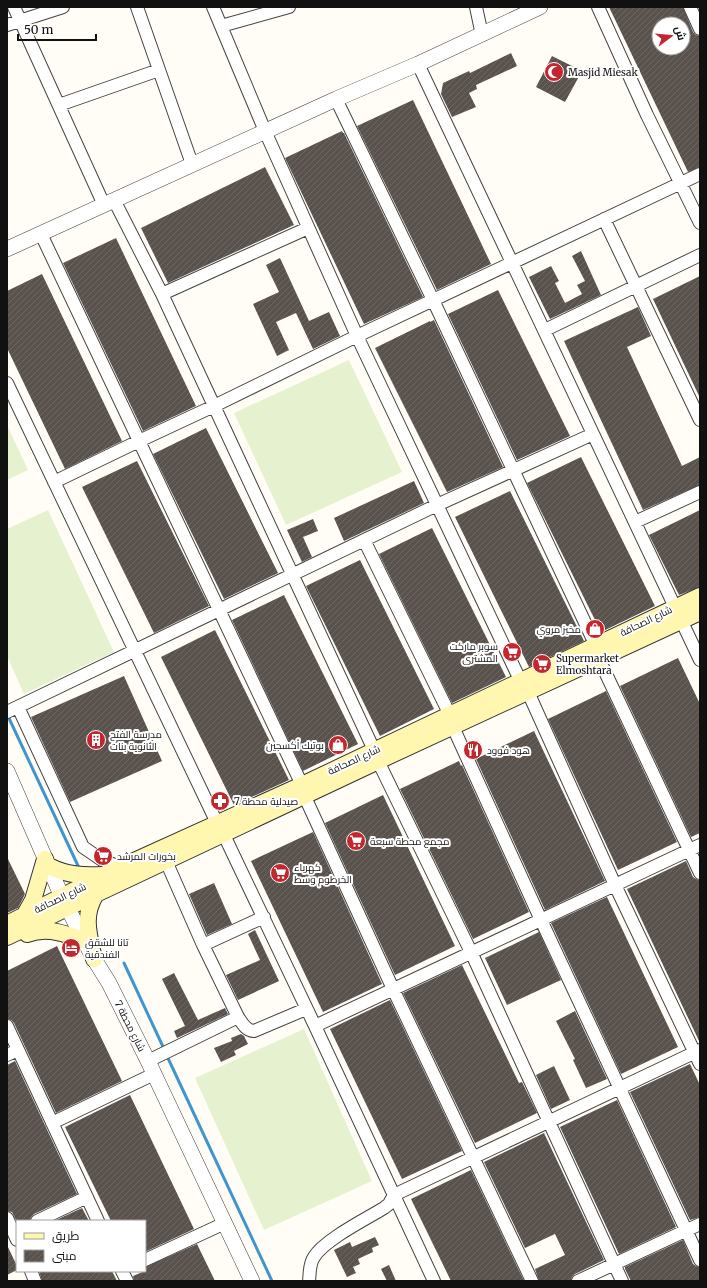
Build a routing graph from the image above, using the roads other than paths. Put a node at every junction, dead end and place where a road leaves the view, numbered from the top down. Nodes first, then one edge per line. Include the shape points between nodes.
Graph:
1 (14, 7) edge
2 (64, 7) edge
3 (137, 7) edge
4 (213, 7) edge
5 (289, 7) edge
6 (476, 7) edge
7 (540, 7) edge
8 (598, 7) edge
9 (690, 7) edge
10 (21, 20) junction
11 (7, 25) edge
12 (221, 26) junction
13 (700, 29) edge
14 (482, 35) junction
15 (418, 64) junction
16 (159, 70) junction
17 (336, 99) junction
18 (59, 105) junction
19 (265, 132) junction
20 (192, 164) junction
21 (700, 174) edge
22 (680, 184) junction
23 (109, 202) junction
24 (604, 219) junction
25 (700, 222) edge
26 (308, 228) junction
27 (41, 234) junction
28 (7, 249) edge
29 (700, 254) edge
30 (512, 263) junction
31 (637, 286) junction
32 (162, 294) junction
33 (434, 300) junction
34 (545, 330) junction
35 (357, 336) junction
36 (7, 383) edge
37 (214, 406) junction
38 (700, 420) edge
39 (593, 434) junction
40 (139, 441) junction
41 (512, 470) junction
42 (54, 482) junction
43 (700, 492) edge
44 (437, 505) junction
45 (635, 522) junction
46 (364, 540) junction
47 (292, 575) junction
48 (700, 596) edge
49 (218, 610) junction
50 (700, 612) edge
51 (678, 614) junction
52 (134, 650) junction
53 (598, 652) junction
54 (700, 660) edge
55 (525, 687) junction
56 (18, 707) junction
57 (7, 712) edge
58 (451, 721) junction
59 (376, 756) junction
60 (7, 771) edge
61 (303, 791) junction
62 (220, 829) junction
63 (700, 844) edge
64 (689, 850) junction
65 (166, 861) junction
66 (47, 863) junction
67 (121, 867) junction
68 (700, 873) edge
69 (138, 874) junction
70 (105, 875) junction
71 (615, 885) junction
72 (96, 894) junction
73 (65, 903) junction
74 (24, 916) junction
75 (264, 917) junction
76 (540, 920) junction
77 (7, 924) edge
78 (7, 938) edge
79 (84, 940) junction
80 (7, 942) edge
81 (203, 945) junction
82 (471, 952) junction
83 (94, 959) junction
84 (393, 989) junction
85 (306, 1009) junction
86 (238, 1017) junction
87 (7, 1026) edge
88 (315, 1026) junction
89 (697, 1051) edge
90 (12, 1052) edge
91 (700, 1064) edge
92 (151, 1067) junction
93 (620, 1088) junction
94 (548, 1122) junction
95 (52, 1123) junction
96 (473, 1158) junction
97 (394, 1195) junction
98 (87, 1197) junction
99 (7, 1218) edge
100 (39, 1220) edge
101 (98, 1220) edge
102 (225, 1223) junction
103 (700, 1224) edge
104 (686, 1231) junction
105 (14, 1235) edge
106 (146, 1260) edge
107 (700, 1260) edge
108 (614, 1264) junction
109 (32, 1272) edge
110 (122, 1272) edge
111 (36, 1281) edge
112 (127, 1281) edge
113 (252, 1281) edge
114 (309, 1281) edge
115 (434, 1281) edge
116 (532, 1281) edge
117 (578, 1281) edge
118 (622, 1281) edge

1 - 10 street
2 - 10 street
3 - 16 street
4 - 12 street
5 - 12 street
6 - 14 street
7 - 14 street
8 - 22 street
9 - 13 street
10 - 11 street
10 - 18 street
12 - 19 street
14 - 15 street
15 - 17 street
15 - 30 street
16 - 18 street
16 - 20 street
17 - 19 street
17 - 33 street
18 - 23 street
19 - 20 street
19 - 26 street
20 - 23 street
21 - 22 street
22 - 24 street
22 - 25 street
23 - 27 street
23 - 32 street
24 - 30 street
24 - 31 street
26 - 32 street
26 - 35 street
27 - 28 street
27 - 40 street
29 - 31 street
30 - 33 street
30 - 34 street
31 - 34 street
31 - 38 street
32 - 37 street
33 - 35 street
33 - 41 street
34 - 39 street
35 - 37 street
35 - 44 street
36 - 42 street
37 - 40 street
37 - 47 street
39 - 41 street
39 - 45 street
40 - 42 street
40 - 49 street
41 - 44 street
41 - 53 street
42 - 52 street
43 - 45 street
44 - 46 street
44 - 55 street
45 - 51 street
46 - 47 street
46 - 58 street
47 - 49 street
47 - 59 street
48 - 51 main road, شارع الصحافة
49 - 52 street
49 - 61 street
50 - 51 main road, شارع الصحافة
51 - 53 main road, شارع الصحافة
51 - 54 street
52 - 56 street
52 - 62 street
53 - 55 main road, شارع الصحافة
53 - 64 street
55 - 58 main road, شارع الصحافة
55 - 71 street
56 - 57 street
56 - 67 street via 83,847 102,860
58 - 59 main road, شارع الصحافة
58 - 76 street
59 - 61 main road, شارع الصحافة
59 - 82 street
60 - 66 street, شارع محطة 7
61 - 62 main road, شارع الصحافة
61 - 84 street
62 - 65 main road, شارع الصحافة
62 - 67 main road, شارع الصحافة
62 - 75 street
63 - 64 street
64 - 68 street
64 - 71 street
65 - 69 main road, شارع الصحافة
65 - 81 street
66 - 70 main road via 57,871 75,875
66 - 73 street, شارع محطة 7
66 - 74 main road
67 - 69 street
67 - 70 main road, شارع الصحافة
69 - 72 main road, شارع الصحافة
70 - 73 main road, شارع الصحافة
71 - 76 street
71 - 89 street
72 - 73 main road, شارع الصحافة
72 - 83 main road via 90,902 87,914
73 - 74 main road, شارع الصحافة
73 - 78 main road, شارع الصحافة
73 - 79 street, شارع محطة 7
74 - 77 main road, شارع الصحافة
75 - 81 street
75 - 85 street
76 - 82 street
76 - 93 street
79 - 80 main road via 41,930
79 - 83 street, شارع محطة 7
81 - 86 street
82 - 84 street
82 - 94 street
83 - 92 street, شارع محطة 7 via 109,983
84 - 88 street
84 - 96 street
85 - 86 street via 254,1031 247,1029
85 - 88 street
86 - 92 street
87 - 90 street
88 - 97 street
89 - 91 street
89 - 93 street
90 - 95 street
92 - 95 street
92 - 102 street, شارع محطة 7
93 - 94 street
93 - 104 street
94 - 96 street
94 - 108 street
95 - 98 street
96 - 97 street
96 - 116 street
97 - 114 street via 384,1208 319,1250 313,1258
97 - 115 street
98 - 100 street
98 - 101 street
99 - 105 street
102 - 106 street
102 - 113 street, شارع محطة 7
103 - 104 street
104 - 107 street
104 - 108 street
108 - 117 street
108 - 118 street
109 - 111 street
110 - 112 street

